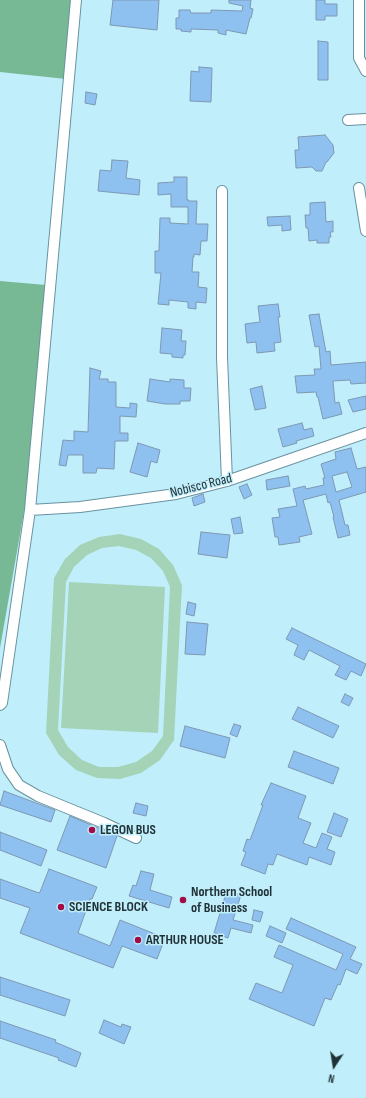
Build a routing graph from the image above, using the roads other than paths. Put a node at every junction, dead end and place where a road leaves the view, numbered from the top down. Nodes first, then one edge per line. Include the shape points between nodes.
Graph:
1 (76, 0) edge
2 (358, 0) edge
3 (366, 71) edge
4 (366, 119) edge
5 (348, 120) dead end
6 (359, 188) dead end
7 (222, 191) dead end
8 (366, 231) edge
9 (366, 433) edge
10 (227, 481) junction
11 (30, 510) junction
12 (0, 705) edge
13 (0, 746) edge
14 (136, 838) dead end

1 - 11 street
2 - 3 street via 359,58
4 - 5 street
6 - 8 street
7 - 10 street via 222,357
9 - 10 street, Nobisco Road
10 - 11 street, Nobisco Road via 176,494 80,507
11 - 12 street
13 - 14 street via 8,770 20,785 38,796

